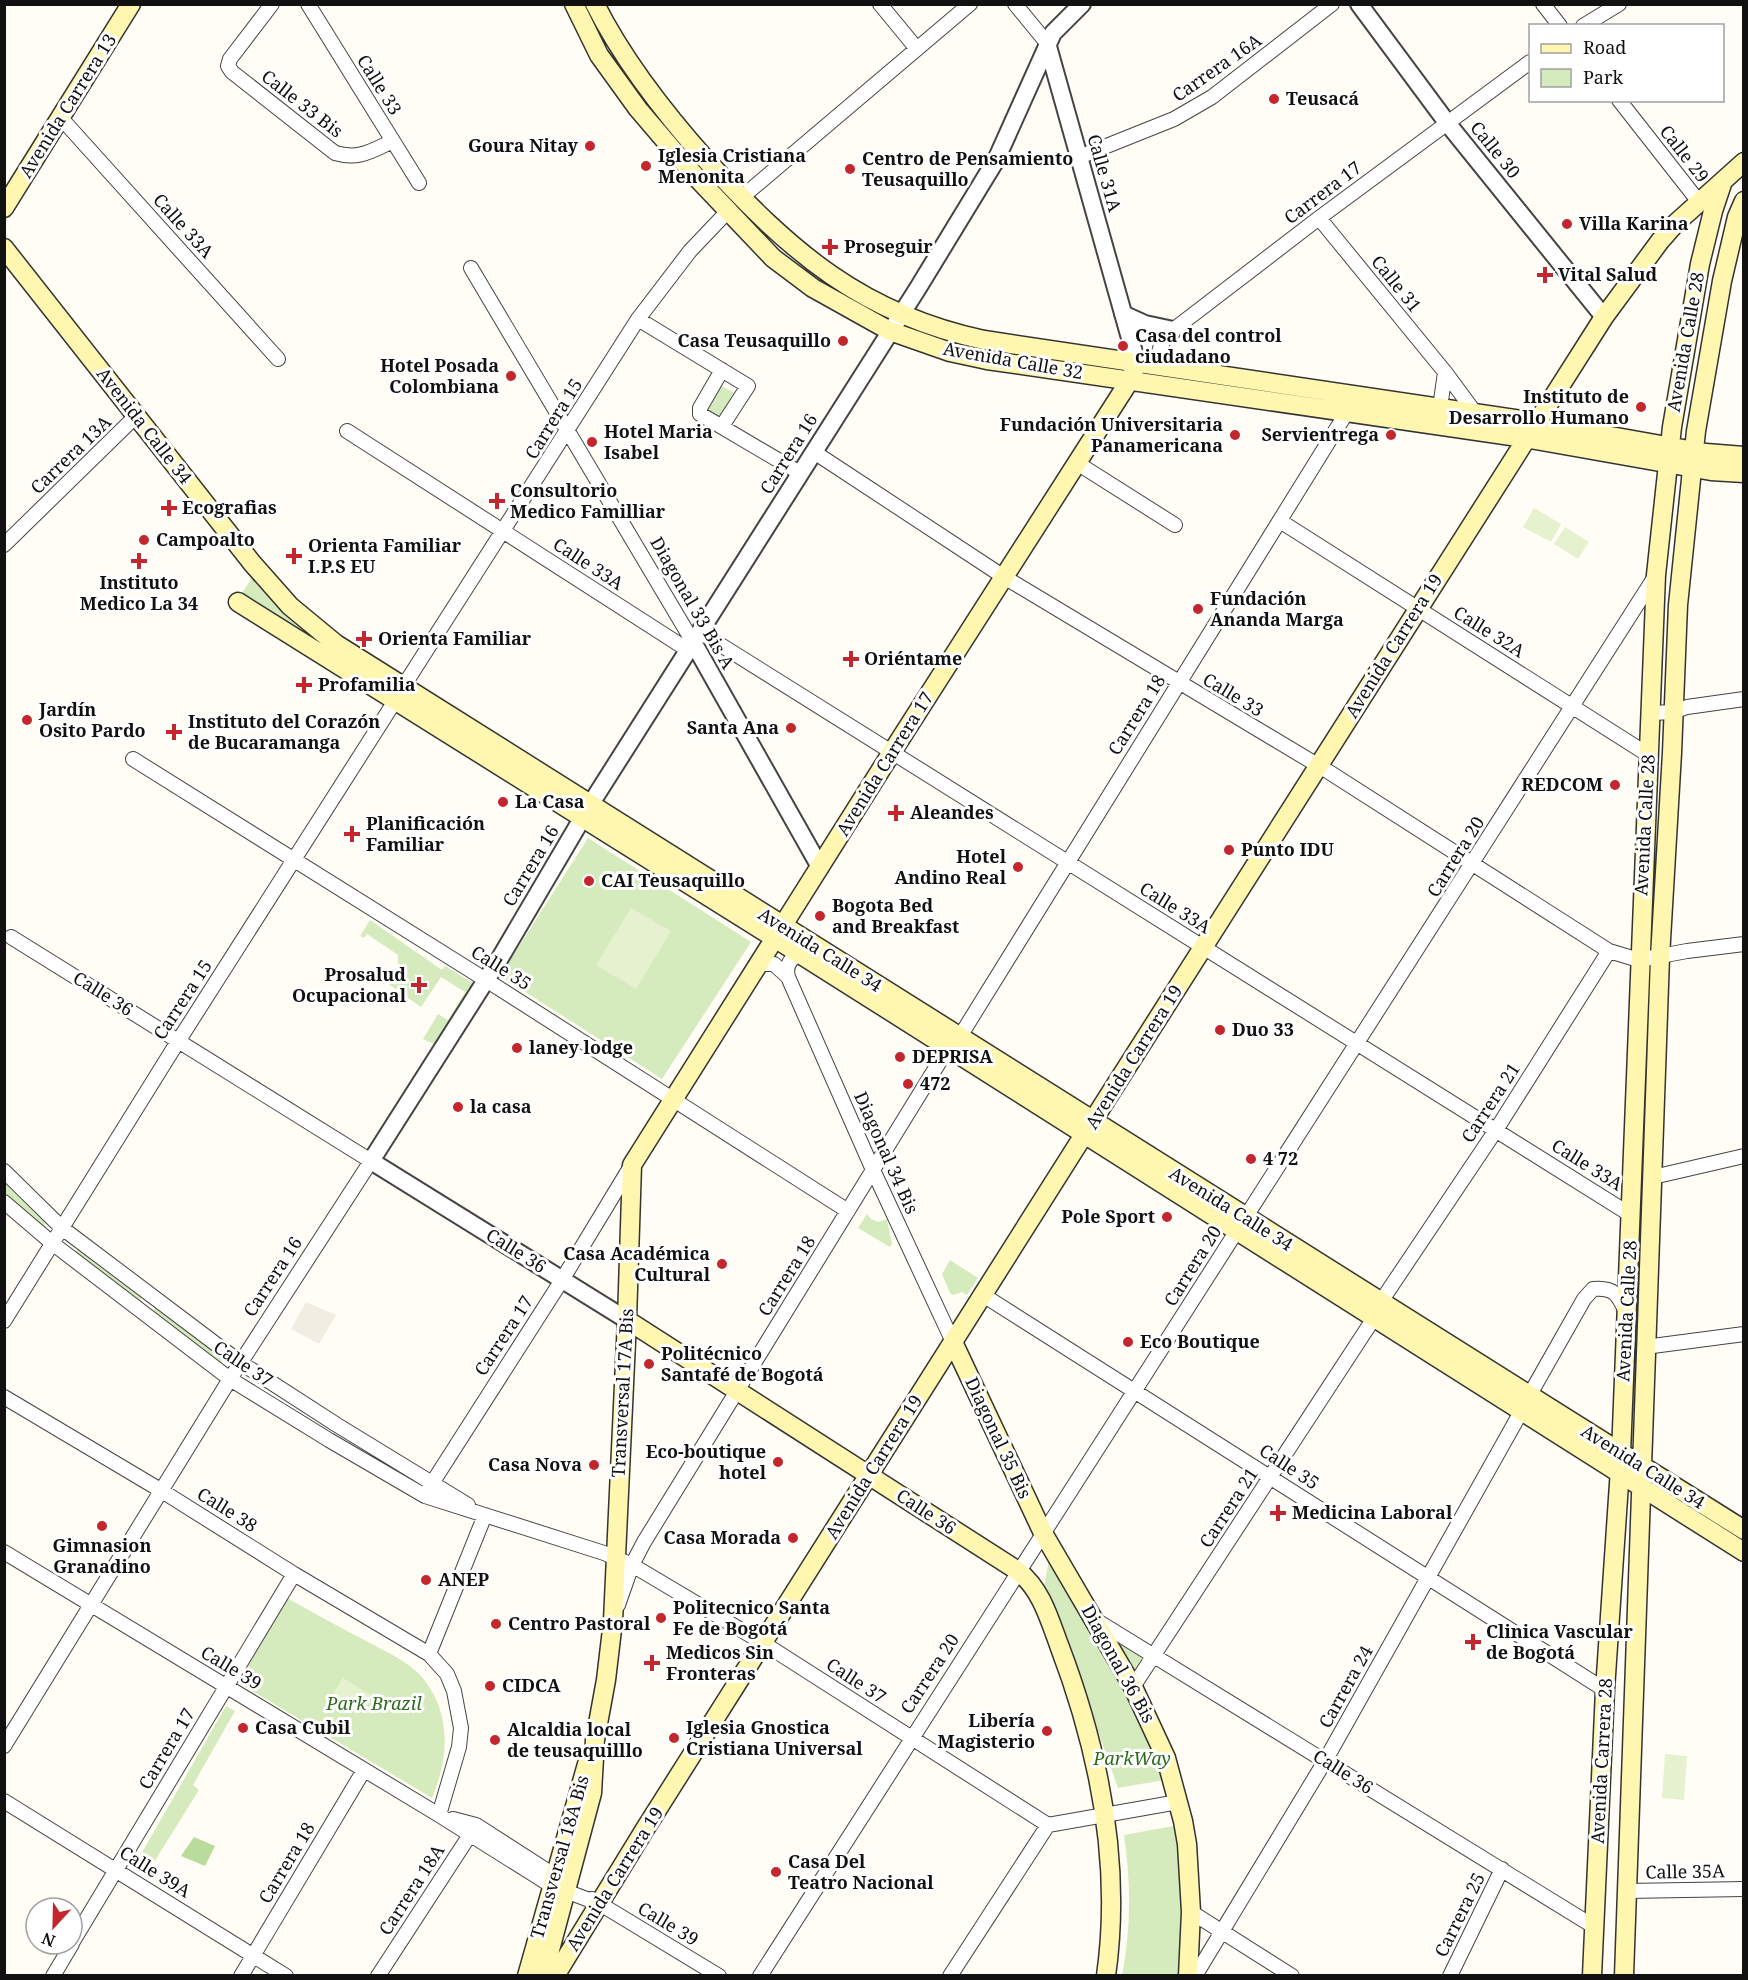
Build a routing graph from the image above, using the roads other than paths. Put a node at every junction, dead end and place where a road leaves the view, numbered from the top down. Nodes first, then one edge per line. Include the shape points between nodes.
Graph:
1 (131, 4) edge
2 (272, 4) edge
3 (308, 4) edge
4 (574, 4) edge
5 (595, 4) edge
6 (880, 4) edge
7 (970, 4) edge
8 (1015, 4) edge
9 (1082, 4) edge
10 (1332, 4) edge
11 (1359, 4) edge
12 (1543, 4) edge
13 (1619, 4) edge
14 (1558, 24) edge
15 (1586, 24) edge
16 (1047, 43) junction
17 (917, 49) junction
18 (1529, 63) edge
19 (1621, 102) edge
20 (61, 118) junction
21 (1448, 124) junction
22 (393, 141) junction
23 (1079, 157) junction
24 (1743, 162) edge
25 (419, 183) dead end
26 (1722, 183) junction
27 (741, 198) junction
28 (1743, 201) edge
29 (1700, 202) junction
30 (4, 208) edge
31 (728, 211) junction
32 (1319, 218) junction
33 (4, 248) edge
34 (471, 268) dead end
35 (1123, 314) junction
36 (901, 315) junction
37 (1604, 317) junction
38 (638, 319) junction
39 (1173, 330) junction
40 (890, 331) junction
41 (278, 359) dead end
42 (1160, 367) junction
43 (722, 370) junction
44 (1133, 372) junction
45 (1444, 372) junction
46 (1440, 408) junction
47 (1347, 412) junction
48 (1476, 414) junction
49 (136, 416) junction
50 (1535, 422) junction
51 (722, 426) junction
52 (347, 431) dead end
53 (568, 431) junction
54 (1525, 438) junction
55 (814, 452) junction
56 (1668, 455) junction
57 (1743, 456) edge
58 (1692, 459) junction
59 (1077, 463) junction
60 (800, 473) junction
61 (1743, 473) edge
62 (1280, 521) junction
63 (1175, 525) dead end
64 (504, 532) junction
65 (4, 545) edge
66 (1656, 575) junction
67 (1004, 577) junction
68 (238, 602) dead end
69 (1418, 608) junction
70 (693, 641) junction
71 (1178, 683) junction
72 (399, 694) junction
73 (1743, 699) edge
74 (1572, 706) junction
75 (1673, 712) junction
76 (1652, 713) junction
77 (892, 752) junction
78 (1647, 754) junction
79 (133, 759) dead end
80 (1318, 766) junction
81 (586, 811) junction
82 (294, 861) junction
83 (1067, 862) junction
84 (1473, 864) junction
85 (820, 867) junction
86 (778, 933) junction
87 (11, 937) dead end
88 (1743, 944) edge
89 (1203, 947) junction
90 (1609, 951) junction
91 (800, 954) junction
92 (1660, 957) junction
93 (1639, 960) junction
94 (759, 964) junction
95 (788, 977) junction
96 (486, 980) junction
97 (178, 1041) junction
98 (953, 1043) junction
99 (1358, 1043) junction
100 (673, 1100) junction
101 (1088, 1128) junction
102 (1496, 1130) junction
103 (1743, 1155) edge
104 (371, 1161) junction
105 (632, 1165) junction
106 (873, 1170) junction
107 (4, 1172) edge
108 (1653, 1177) junction
109 (4, 1202) edge
110 (848, 1211) junction
111 (1631, 1215) junction
112 (1240, 1224) junction
113 (62, 1228) junction
114 (52, 1243) junction
115 (562, 1280) junction
116 (983, 1295) junction
117 (153, 1296) junction
118 (1377, 1311) junction
119 (141, 1312) junction
120 (1627, 1314) junction
121 (627, 1320) junction
122 (4, 1321) edge
123 (1743, 1334) edge
124 (953, 1342) junction
125 (1646, 1347) junction
126 (241, 1363) junction
127 (230, 1379) junction
128 (1135, 1390) junction
129 (737, 1391) junction
130 (4, 1397) edge
131 (1525, 1404) junction
132 (337, 1425) junction
133 (328, 1440) junction
134 (1621, 1454) junction
135 (1642, 1468) junction
136 (1619, 1474) junction
137 (869, 1475) junction
138 (1270, 1477) junction
139 (432, 1482) junction
140 (1642, 1488) junction
141 (162, 1491) junction
142 (425, 1496) junction
143 (485, 1515) junction
144 (1743, 1530) edge
145 (1043, 1533) junction
146 (4, 1552) edge
147 (1743, 1552) edge
148 (624, 1561) junction
149 (1017, 1571) junction
150 (294, 1574) junction
151 (1428, 1578) junction
152 (91, 1605) junction
153 (1094, 1619) junction
154 (613, 1621) joint
155 (763, 1643) junction
156 (429, 1654) junction
157 (1153, 1656) junction
158 (226, 1686) junction
159 (1134, 1687) junction
160 (1605, 1690) junction
161 (911, 1737) junction
162 (4, 1746) edge
163 (1325, 1761) junction
164 (364, 1770) junction
165 (4, 1801) edge
166 (1178, 1802) junction
167 (439, 1815) junction
168 (1106, 1815) junction
169 (1048, 1825) junction
170 (473, 1830) junction
171 (116, 1869) junction
172 (1502, 1869) junction
173 (560, 1884) junction
174 (1743, 1889) edge
175 (1627, 1892) junction
176 (600, 1904) junction
177 (1191, 1912) junction
178 (84, 1924) edge
179 (1593, 1926) junction
180 (1222, 1932) junction
181 (253, 1955) junction
182 (65, 1956) edge
183 (53, 1976) edge
184 (241, 1976) edge
185 (286, 1976) edge
186 (378, 1976) edge
187 (527, 1976) edge
188 (543, 1976) edge
189 (555, 1976) edge
190 (719, 1976) edge
191 (760, 1976) edge
192 (950, 1976) edge
193 (1106, 1976) edge
194 (1188, 1976) edge
195 (1195, 1976) edge
196 (1292, 1976) edge
197 (1450, 1976) edge
198 (1592, 1976) edge
199 (1624, 1976) edge

1 - 20 main road, Avenida Carrera 13
2 - 22 street, Calle 33 Bis via 230,59 228,66 232,72 335,153 360,156
3 - 22 street, Calle 33
4 - 31 main road, Avenida Calle 32 via 599,55 630,100
5 - 27 main road, Avenida Calle 32 via 632,67 697,150
6 - 17 street
7 - 17 street
8 - 16 street, Calle 31A
9 - 16 street, Carrera 16
10 - 23 street, Carrera 16A via 1212,98 1174,119
11 - 21 street, Calle 30
12 - 14 street
13 - 15 street
16 - 23 street, Calle 31A
16 - 36 street, Carrera 16 via 996,160
17 - 27 street
18 - 21 street, Carrera 17
19 - 29 street, Calle 29
20 - 30 main road, Avenida Carrera 13
20 - 41 street, Calle 33A
21 - 32 street, Carrera 17
21 - 37 street, Calle 30
22 - 25 street, Calle 33
23 - 35 street, Calle 31A
24 - 26 main road, Avenida Carrera 19
26 - 29 main road, Avenida Carrera 19
26 - 56 main road, Avenida Calle 28 via 1700,264
27 - 36 main road, Avenida Calle 32 via 812,263
28 - 58 main road, Avenida Calle 28 via 1722,281
29 - 37 main road, Avenida Carrera 19 via 1660,241
31 - 38 street, Carrera 15 via 690,251
31 - 40 main road, Avenida Calle 32 via 792,273
32 - 39 street, Carrera 17
32 - 45 street, Calle 31
33 - 49 main road, Avenida Calle 34
34 - 53 street, Diagonal 33 Bis A
35 - 39 street
35 - 44 street, Calle 31A
36 - 40 street, Carrera 16
36 - 44 main road, Avenida Calle 32 via 934,328
37 - 50 main road, Avenida Carrera 19
38 - 43 street
38 - 53 street, Carrera 15
39 - 42 street, Carrera 17 via 1158,349
40 - 44 main road, Avenida Calle 32 via 967,356
40 - 55 street, Carrera 16
42 - 44 main road, Avenida Calle 32
42 - 46 main road, Avenida Calle 32
43 - 51 street via 699,412
43 - 51 street via 748,386
44 - 47 main road, Avenida Calle 32
44 - 59 main road, Avenida Carrera 17
45 - 46 street
45 - 48 street, Calle 31
46 - 48 main road, Avenida Calle 32
47 - 54 main road, Avenida Calle 32
47 - 62 street, Carrera 18
48 - 50 main road, Avenida Calle 32
49 - 65 street, Carrera 13A
49 - 72 main road, Avenida Calle 34 via 290,606
50 - 54 main road, Avenida Carrera 19
51 - 60 street
52 - 64 street, Calle 33A
53 - 64 street, Carrera 15
53 - 70 street, Diagonal 33 Bis A
54 - 56 main road, Avenida Calle 32 via 1566,428
54 - 69 main road, Avenida Carrera 19
55 - 60 street, Carrera 16
55 - 67 street, Calle 33
56 - 58 main road, Avenida Calle 32
56 - 66 main road, Avenida Calle 28
57 - 58 main road
58 - 61 main road
58 - 75 main road, Avenida Calle 28 via 1678,605
59 - 63 street
59 - 67 main road, Avenida Carrera 17
60 - 70 street, Carrera 16
62 - 69 street, Calle 32A
62 - 71 street, Carrera 18
64 - 70 street, Calle 33A
64 - 72 street, Carrera 15
66 - 74 street, Carrera 20
66 - 76 main road, Avenida Calle 28
67 - 71 street, Calle 33
67 - 77 main road, Avenida Carrera 17
68 - 72 main road, Avenida Calle 34
69 - 74 street, Calle 32A
69 - 80 main road, Avenida Carrera 19
70 - 77 street, Calle 33A
70 - 81 street, Carrera 16
70 - 85 street, Diagonal 33 Bis A
71 - 80 street, Calle 33
71 - 83 street, Carrera 18
72 - 81 main road, Avenida Calle 34
72 - 82 street, Carrera 15
73 - 75 street
74 - 78 street, Calle 32A
74 - 84 street, Carrera 20
75 - 76 street
75 - 92 main road, Avenida Calle 28
76 - 78 main road, Avenida Calle 28
77 - 83 street, Calle 33A
77 - 85 main road, Avenida Carrera 17
78 - 93 main road, Avenida Calle 28
79 - 82 street, Calle 35
80 - 84 street, Calle 33
80 - 89 main road, Avenida Carrera 19
81 - 86 main road, Avenida Calle 34
81 - 96 street, Carrera 16
82 - 96 street, Calle 35
82 - 97 street, Carrera 15
83 - 89 street, Calle 33A
83 - 98 street, Carrera 18
84 - 90 street, Calle 33
84 - 99 street, Carrera 20
85 - 86 main road, Avenida Carrera 17
86 - 91 main road, Avenida Calle 34
86 - 94 main road, Avenida Carrera 17
86 - 98 main road, Avenida Calle 34
87 - 97 street, Calle 36
88 - 92 street
89 - 99 street, Calle 33A
89 - 101 main road, Avenida Carrera 19
90 - 93 street, Calle 33
90 - 102 street, Carrera 21
91 - 95 street via 789,961
91 - 98 main road, Avenida Calle 34
92 - 93 street
92 - 108 main road, Avenida Calle 28
93 - 111 main road, Avenida Calle 28
94 - 95 street via 774,964
94 - 100 main road, Avenida Carrera 17
95 - 106 street, Diagonal 34 Bis
96 - 100 street, Calle 35
96 - 104 street, Carrera 16
97 - 104 street, Calle 36
97 - 113 street, Carrera 15
98 - 101 main road, Avenida Calle 34
98 - 106 street, Carrera 18
99 - 102 street, Calle 33A
99 - 112 street, Carrera 20
100 - 105 main road, Avenida Carrera 17
100 - 110 street, Calle 35
101 - 112 main road, Avenida Calle 34
101 - 116 main road, Avenida Carrera 19
102 - 111 street, Calle 33A
102 - 118 street, Carrera 21
103 - 108 street
104 - 115 street, Calle 36
104 - 126 street, Carrera 16
105 - 115 street, Carrera 17
105 - 121 main road, Transversal 17A Bis
106 - 110 street, Carrera 18
106 - 124 street, Diagonal 34 Bis
107 - 113 street, Calle 37
108 - 125 main road, Avenida Calle 28
109 - 114 street, Calle 37
110 - 129 street, Carrera 18
111 - 120 main road, Avenida Calle 28
112 - 118 main road, Avenida Calle 34
112 - 128 street, Carrera 20
113 - 114 street, Carrera 15
113 - 117 street, Calle 37
114 - 119 street, Calle 37
114 - 122 street, Carrera 15
115 - 121 street, Calle 36
115 - 139 street, Carrera 17
116 - 124 main road, Avenida Carrera 19
116 - 128 street, Calle 35
117 - 119 street
117 - 126 street, Calle 37
118 - 131 main road, Avenida Calle 34
118 - 138 street, Carrera 21
119 - 127 street, Calle 37
120 - 131 street, Carrera 24 via 1614,1292 1593,1289
120 - 134 main road, Avenida Calle 28
121 - 129 main road, Calle 36
121 - 148 main road, Transversal 17A Bis
123 - 125 street
124 - 137 main road, Avenida Carrera 19
124 - 145 main road, Diagonal 35 Bis
125 - 135 main road, Avenida Calle 28
126 - 127 street, Carrera 16
126 - 132 street, Calle 37
127 - 133 street, Calle 37
127 - 141 street, Carrera 16
128 - 138 street, Calle 35
128 - 145 street, Carrera 20
129 - 137 main road, Calle 36
129 - 148 street, Carrera 18
130 - 141 street, Calle 38
131 - 134 main road, Avenida Calle 34
131 - 136 main road, Avenida Calle 34
131 - 151 street, Carrera 24
132 - 133 street
132 - 139 street, Calle 37
133 - 142 street, Calle 37
134 - 135 main road, Avenida Calle 34
134 - 136 main road, Avenida Calle 28
135 - 140 main road, Avenida Calle 28
135 - 144 main road, Avenida Calle 34
136 - 140 main road, Avenida Calle 34
136 - 160 main road, Avenida Carrera 28
137 - 149 main road, Calle 36
137 - 155 main road, Avenida Carrera 19
138 - 151 street, Calle 35
138 - 157 street, Carrera 21
139 - 142 street, Carrera 17
139 - 143 street, Calle 37
140 - 147 main road, Avenida Calle 34
140 - 175 main road, Avenida Carrera 28
141 - 150 street, Calle 38
141 - 152 street, Carrera 16
142 - 143 street, Calle 37
143 - 148 street, Calle 37
143 - 156 street
145 - 149 street, Carrera 20
145 - 153 main road, Diagonal 36 Bis
146 - 152 street, Calle 39
148 - 154 main road, Transversal 17A Bis
148 - 155 street, Calle 37
149 - 161 street, Carrera 20
149 - 168 main road via 1035,1588 1066,1662
150 - 156 street, Calle 38
150 - 158 street, Carrera 17
151 - 160 street, Calle 35
151 - 163 street, Carrera 24
152 - 158 street, Calle 39
152 - 162 street, Carrera 16
153 - 157 street, Calle 36
153 - 159 main road, Diagonal 36 Bis
154 - 173 main road, Transversal 18A Bis via 595,1740
155 - 161 street, Calle 37
155 - 176 main road, Avenida Carrera 19
156 - 167 street via 450,1682 461,1728
157 - 159 street, Carrera 21
157 - 163 street, Calle 36
158 - 164 street, Calle 39
158 - 171 street, Carrera 17
159 - 166 main road, Diagonal 36 Bis via 1166,1758
160 - 179 main road, Avenida Carrera 28
161 - 169 street, Calle 37
161 - 191 street, Carrera 20
163 - 172 street, Calle 36
163 - 180 street, Carrera 24
164 - 167 street, Calle 39
164 - 181 street, Carrera 18
165 - 171 street, Calle 39A
166 - 168 street
166 - 177 main road, Diagonal 36 Bis via 1187,1844
167 - 170 street, Calle 39
168 - 169 street
168 - 193 main road via 1111,1903
169 - 192 street
170 - 173 street, Calle 39
170 - 186 street, Carrera 18A
171 - 178 street, Carrera 17
171 - 181 street, Calle 39A
172 - 179 street, Calle 36
172 - 197 street, Carrera 25
173 - 176 street, Calle 39
173 - 187 main road, Transversal 18A Bis
173 - 188 main road, Transversal 18A Bis
174 - 175 street, Calle 35A
175 - 199 main road, Avenida Carrera 28
176 - 189 main road, Avenida Carrera 19
176 - 190 street, Calle 39
177 - 180 street
177 - 194 main road, Diagonal 36 Bis
179 - 198 main road, Avenida Carrera 28
180 - 195 street, Carrera 24
180 - 196 street
181 - 184 street, Carrera 18
181 - 185 street, Calle 39A
182 - 183 street, Carrera 17

